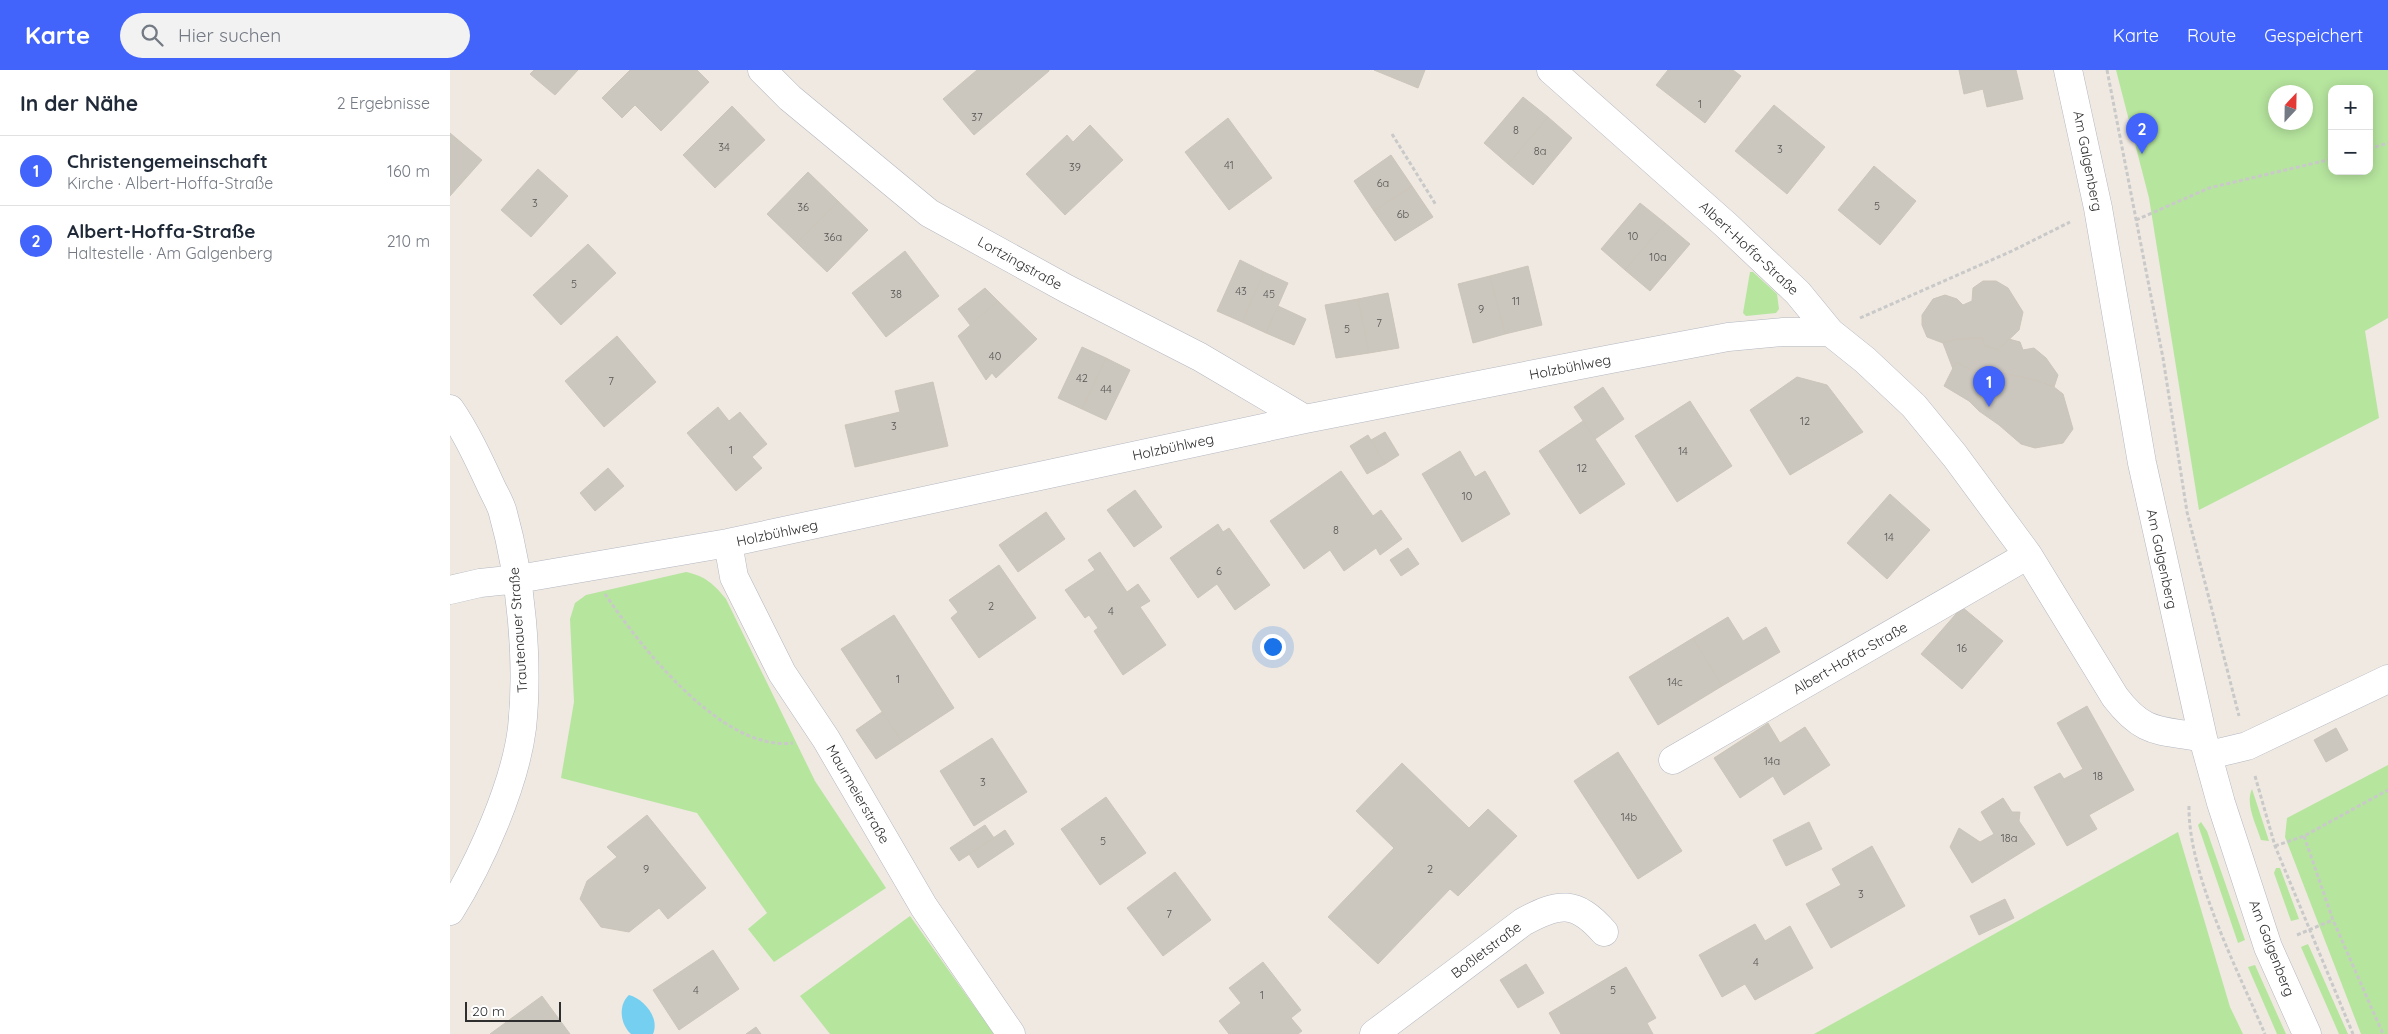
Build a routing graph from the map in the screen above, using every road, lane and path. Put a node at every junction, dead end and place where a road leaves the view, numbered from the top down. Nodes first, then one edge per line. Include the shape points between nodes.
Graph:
1 (762, 70) edge
2 (1551, 70) edge
3 (2068, 70) edge
4 (2107, 70) edge
5 (1392, 134) dead end
6 (2388, 143) edge
7 (2373, 148) edge
8 (2328, 160) edge
9 (1436, 205) dead end
10 (2098, 208) junction
11 (2136, 220) junction
12 (1830, 332) junction
13 (450, 409) edge
14 (1305, 419) junction
15 (728, 543) junction
16 (2028, 556) junction
17 (590, 566) junction
18 (518, 579) junction
19 (450, 590) edge
20 (2388, 679) edge
21 (826, 739) junction
22 (2247, 746) junction
23 (2206, 747) junction
24 (1673, 760) dead end
25 (2388, 790) edge
26 (2189, 804) dead end
27 (2304, 836) junction
28 (2275, 846) junction
29 (450, 911) edge
30 (1604, 932) dead end
31 (1011, 1034) edge
32 (1374, 1034) edge
33 (2265, 1034) edge
34 (2307, 1034) edge
35 (2353, 1034) edge
36 (2383, 1034) edge

1 - 14 street, Lortzingstraße via 790,98 929,214 1200,357
2 - 12 street, Albert-Hoffa-Straße via 1734,232 1798,293
3 - 10 street, Am Galgenberg
4 - 11 path
5 - 9 path
6 - 7 path
8 - 11 path via 2209,188
10 - 12 path via 2012,252
10 - 23 street, Am Galgenberg via 2142,463 2186,672
11 - 22 path via 2163,358 2187,512
12 - 14 street, Holzbühlweg via 1728,337
12 - 16 street, Albert-Hoffa-Straße via 1914,406
13 - 18 street, Trautenauer Straße via 503,512
14 - 15 street, Holzbühlweg
15 - 17 street, Holzbühlweg
15 - 21 street, Maurmeierstraße via 738,586 782,673
16 - 23 street, Albert-Hoffa-Straße via 2130,716 2151,729
16 - 24 street, Albert-Hoffa-Straße
17 - 18 street, Holzbühlweg
17 - 21 path via 639,642 685,692 720,719 741,733 784,744
18 - 19 street, Holzbühlweg
18 - 29 street, Trautenauer Straße via 524,675 522,729 508,788 483,848
20 - 22 street
21 - 31 street, Maurmeierstraße via 924,907
22 - 23 street
22 - 28 path
23 - 34 street, Am Galgenberg via 2268,947
25 - 27 path
26 - 33 path via 2190,836 2196,859
27 - 28 path
27 - 36 path via 2333,920
28 - 35 path
30 - 32 street, Boßletstraße via 1578,909 1562,906 1544,910 1523,922

